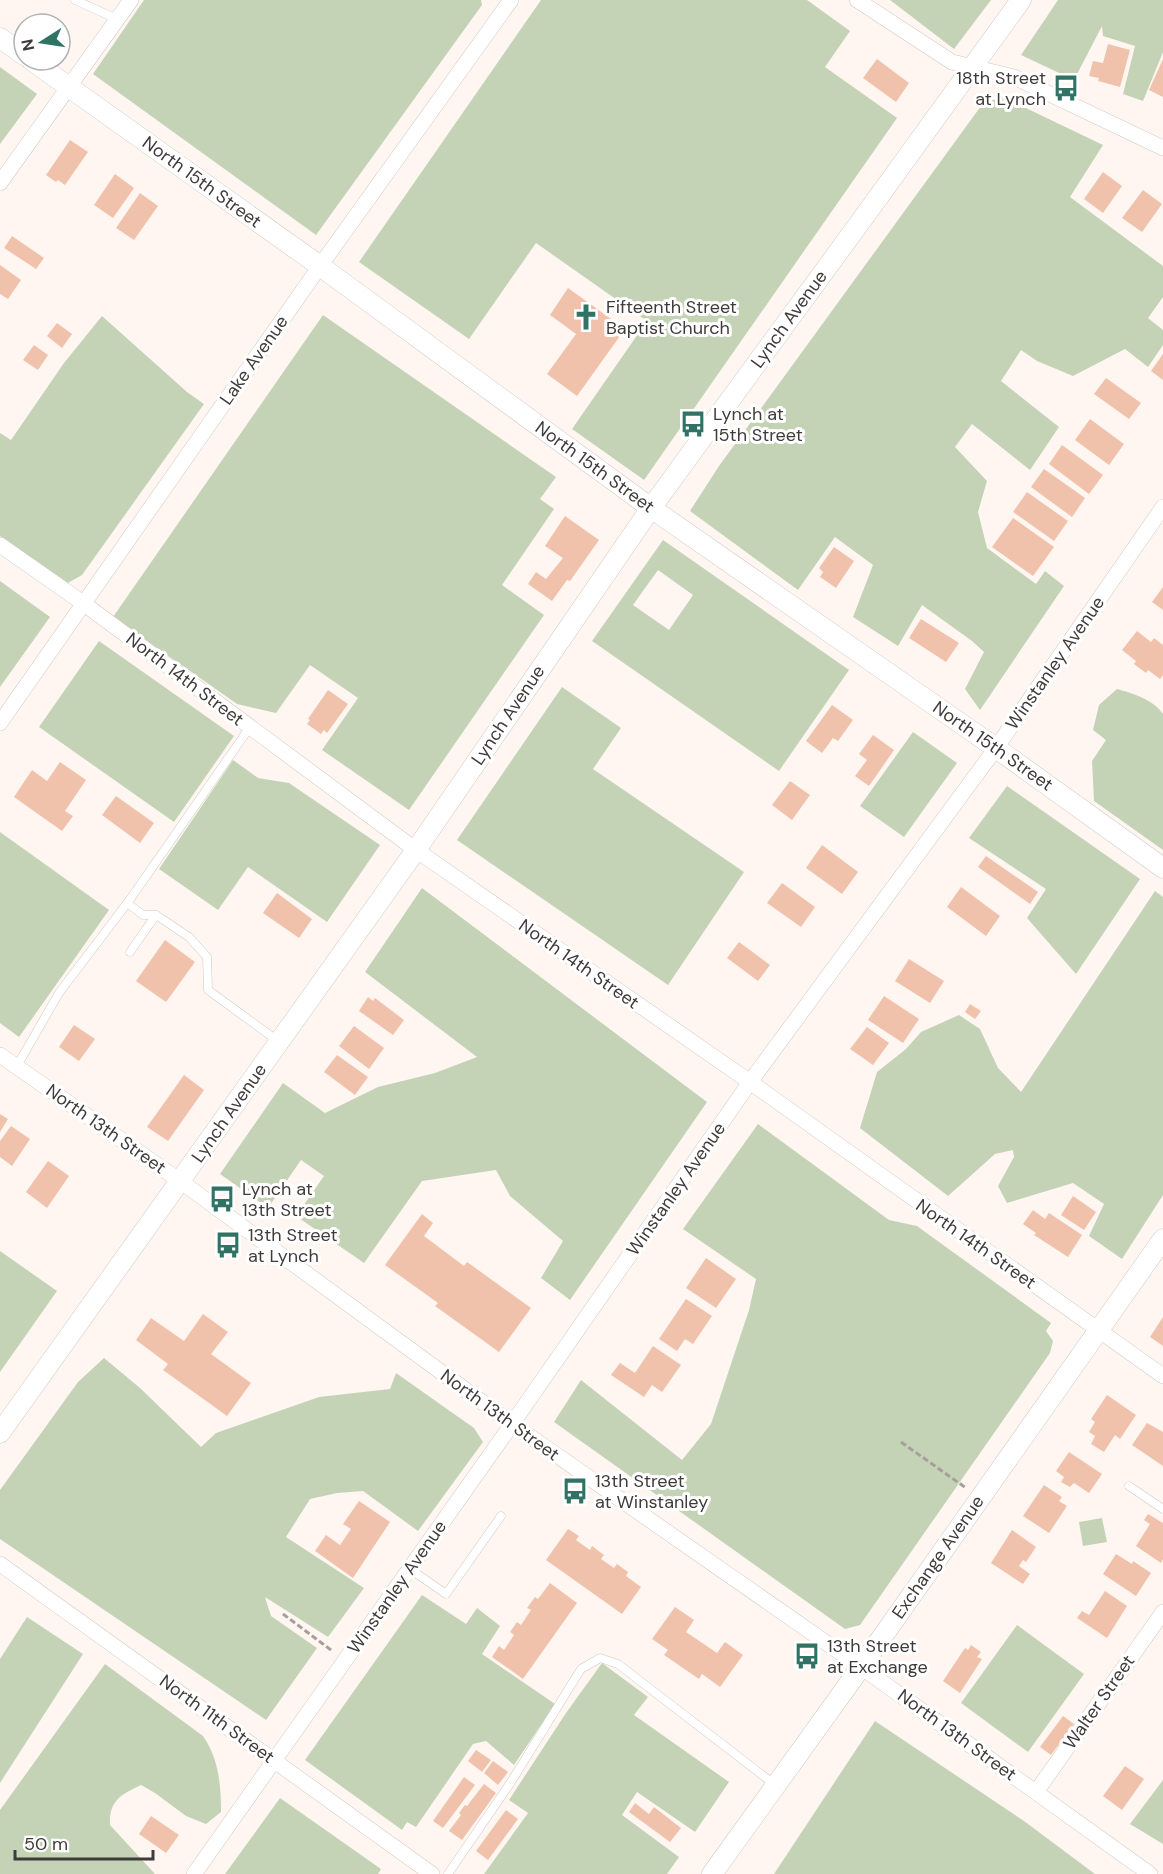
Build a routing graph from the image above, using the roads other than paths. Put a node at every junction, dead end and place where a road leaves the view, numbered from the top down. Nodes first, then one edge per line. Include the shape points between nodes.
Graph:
1 (75, 0) edge
2 (130, 0) edge
3 (511, 0) edge
4 (857, 0) edge
5 (1021, 0) edge
6 (117, 19) junction
7 (972, 68) junction
8 (49, 72) edge
9 (69, 86) junction
10 (1163, 148) edge
11 (0, 183) edge
12 (320, 266) junction
13 (1163, 507) edge
14 (651, 508) junction
15 (0, 545) edge
16 (83, 603) junction
17 (0, 723) edge
18 (250, 727) junction
19 (996, 748) junction
20 (416, 850) junction
21 (1163, 868) edge
22 (127, 903) junction
23 (156, 915) junction
24 (130, 952) dead end
25 (280, 1041) junction
26 (0, 1054) edge
27 (17, 1066) junction
28 (750, 1083) junction
29 (180, 1181) junction
30 (1163, 1239) edge
31 (1098, 1331) junction
32 (1163, 1376) edge
33 (512, 1424) junction
34 (0, 1434) edge
35 (1129, 1486) dead end
36 (1163, 1509) edge
37 (501, 1516) dead end
38 (0, 1564) edge
39 (410, 1569) junction
40 (1163, 1612) edge
41 (861, 1667) junction
42 (274, 1760) junction
43 (776, 1785) junction
44 (1036, 1792) junction
45 (194, 1874) edge
46 (432, 1874) edge
47 (448, 1874) edge
48 (712, 1874) edge
49 (1150, 1874) edge

1 - 6 lane
2 - 6 street
3 - 12 street, Lake Avenue
4 - 7 street via 952,62
5 - 7 street, Lynch Avenue
6 - 9 street
7 - 10 street via 1014,77
7 - 14 street, Lynch Avenue
8 - 9 street, North 15th Street
9 - 11 street
9 - 12 street, North 15th Street
12 - 14 street, North 15th Street
12 - 16 street, Lake Avenue
13 - 19 street, Winstanley Avenue
14 - 19 street, North 15th Street
14 - 20 street, Lynch Avenue
15 - 16 street, North 14th Street
16 - 17 street, Lake Avenue
16 - 18 street, North 14th Street
18 - 20 street, North 14th Street
18 - 22 lane
19 - 21 street, North 15th Street
19 - 28 street, Winstanley Avenue
20 - 25 street, Lynch Avenue
20 - 28 street, North 14th Street
22 - 23 lane via 143,915
22 - 27 lane via 59,993
23 - 24 lane
23 - 25 lane via 189,937 207,957 208,990
25 - 29 street, Lynch Avenue
26 - 27 street, North 13th Street
27 - 29 street, North 13th Street
28 - 31 street, North 14th Street
28 - 33 street, Winstanley Avenue
29 - 33 street, North 13th Street
29 - 34 street, Lynch Avenue
30 - 31 street, Exchange Avenue
31 - 32 street, North 14th Street
31 - 41 street, Exchange Avenue
33 - 39 street, Winstanley Avenue
33 - 41 street, North 13th Street
35 - 36 lane
37 - 39 lane via 446,1594
38 - 42 street, North 11th Street
39 - 42 street, Winstanley Avenue
40 - 44 street, Walter Street
41 - 43 street, Exchange Avenue
41 - 44 street, North 13th Street
42 - 45 street, Winstanley Avenue
42 - 46 street, North 11th Street
43 - 47 lane via 618,1664 600,1658 581,1670
43 - 48 street, Exchange Avenue
44 - 49 street, North 13th Street

